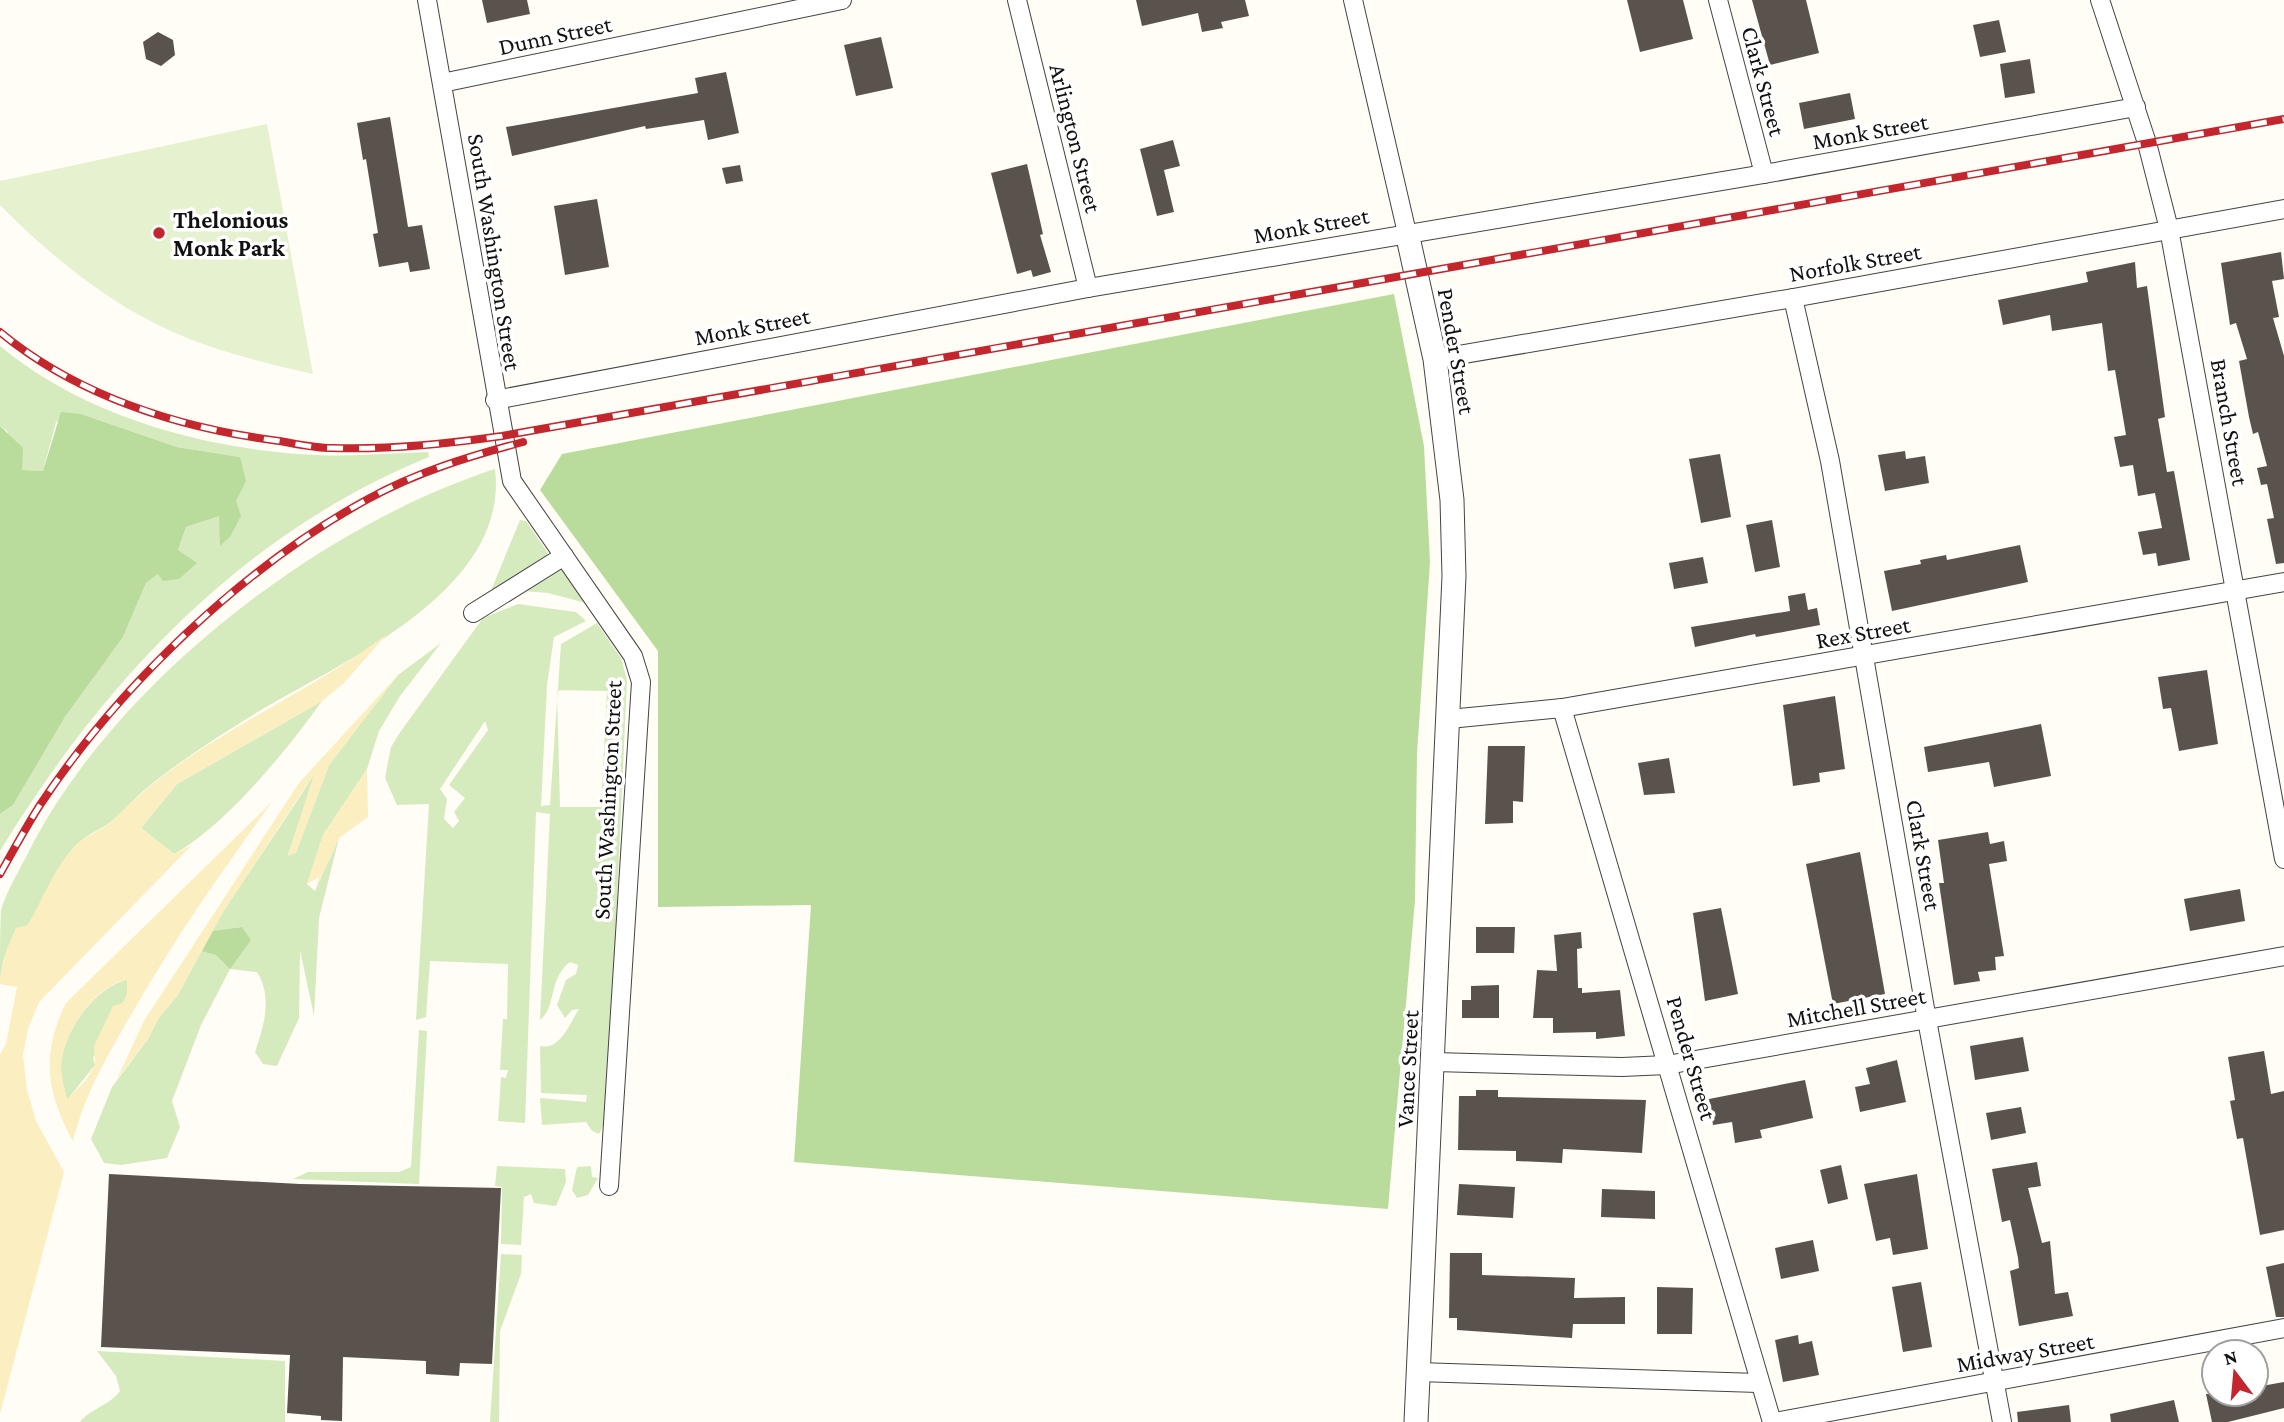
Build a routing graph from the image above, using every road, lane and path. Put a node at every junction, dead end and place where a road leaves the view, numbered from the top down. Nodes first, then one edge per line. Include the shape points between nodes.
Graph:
1 (428, 0) edge
2 (842, 0) edge
3 (1017, 0) edge
4 (1353, 0) edge
5 (1718, 0) edge
6 (2100, 0) edge
7 (442, 83) junction
8 (2136, 107) junction
9 (1764, 174) junction
10 (2284, 209) edge
11 (2169, 229) junction
12 (1407, 233) junction
13 (1088, 288) junction
14 (1793, 298) junction
15 (1435, 359) junction
16 (495, 400) junction
17 (564, 556) junction
18 (2284, 582) edge
19 (2236, 590) junction
20 (473, 613) dead end
21 (1865, 657) junction
22 (1562, 708) junction
23 (1449, 719) junction
24 (2284, 859) edge
25 (2284, 956) edge
26 (1927, 1020) junction
27 (1434, 1062) junction
28 (1667, 1065) junction
29 (609, 1186) dead end
30 (2284, 1328) edge
31 (1418, 1372) junction
32 (1995, 1382) junction
33 (1758, 1383) junction
34 (1416, 1422) edge
35 (1773, 1422) edge
36 (2002, 1422) edge

1 - 7 street, South Washington Street
2 - 7 street, Dunn Street
3 - 13 street, Arlington Street
4 - 12 street, Pender Street
5 - 9 street, Clark Street
6 - 8 street, Branch Street
7 - 16 street, South Washington Street
8 - 9 street, Monk Street
8 - 11 street, Branch Street
9 - 12 street, Monk Street
10 - 11 street, Norfolk Street
11 - 14 street, Norfolk Street
11 - 19 street, Branch Street
12 - 13 street, Monk Street
12 - 15 street, Pender Street
13 - 16 street, Monk Street
14 - 15 street, Norfolk Street
14 - 21 street, Clark Street via 1827,447
15 - 23 street, Pender Street via 1452,500
16 - 17 street, South Washington Street via 512,481
17 - 20 street
17 - 29 street, South Washington Street via 634,656 641,682
18 - 19 street, Rex Street
19 - 21 street, Rex Street
19 - 24 street, Branch Street
21 - 22 street, Rex Street
21 - 26 street, Clark Street
22 - 23 street, Rex Street
22 - 28 street, Pender Street
23 - 27 street, Vance Street
25 - 26 street, Mitchell Street
26 - 28 street, Mitchell Street
26 - 32 street, Clark Street
27 - 28 street, Mitchell Street
27 - 31 street, Vance Street
28 - 33 street, Pender Street
30 - 32 street, Midway Street
31 - 33 street
31 - 34 street, Vance Street
32 - 35 street, Midway Street
32 - 36 street, Clark Street
33 - 35 street, Pender Street

